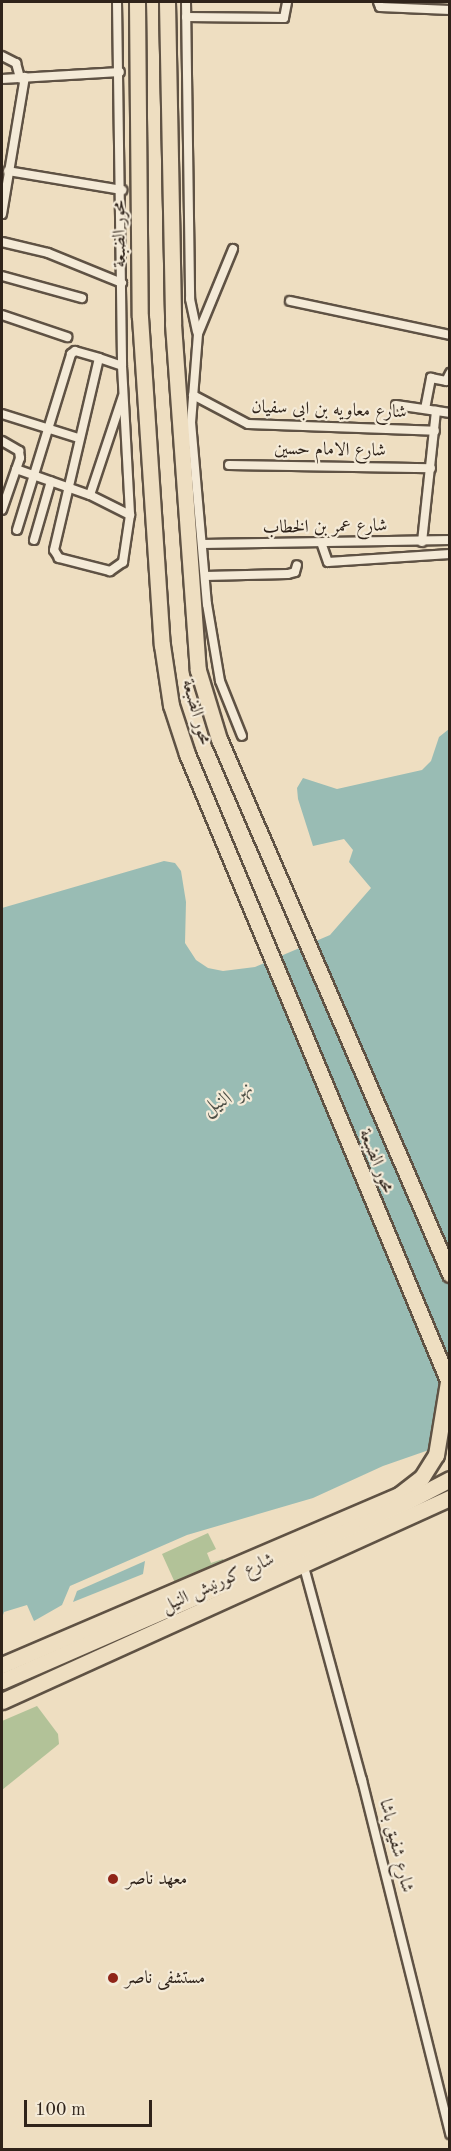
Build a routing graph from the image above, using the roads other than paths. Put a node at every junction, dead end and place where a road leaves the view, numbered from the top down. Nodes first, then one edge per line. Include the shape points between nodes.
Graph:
1 (117, 2) edge
2 (137, 2) edge
3 (167, 2) edge
4 (186, 2) edge
5 (287, 2) edge
6 (378, 2) edge
7 (450, 10) edge
8 (186, 16) junction
9 (2, 56) edge
10 (120, 72) junction
11 (23, 78) junction
12 (2, 79) edge
13 (8, 171) junction
14 (122, 190) junction
15 (2, 214) edge
16 (2, 243) edge
17 (232, 249) dead end
18 (2, 276) edge
19 (122, 284) junction
20 (82, 298) dead end
21 (290, 301) dead end
22 (2, 315) edge
23 (198, 334) junction
24 (450, 335) edge
25 (67, 337) dead end
26 (99, 358) junction
27 (122, 366) junction
28 (450, 373) edge
29 (124, 393) junction
30 (193, 395) junction
31 (396, 405) dead end
32 (425, 409) junction
33 (436, 411) junction
34 (450, 412) edge
35 (2, 414) edge
36 (50, 430) junction
37 (435, 431) junction
38 (78, 438) junction
39 (2, 441) edge
40 (229, 465) dead end
41 (431, 468) junction
42 (16, 469) junction
43 (34, 475) junction
44 (51, 481) junction
45 (66, 486) junction
46 (90, 495) junction
47 (2, 505) edge
48 (130, 515) junction
49 (17, 530) dead end
50 (34, 540) dead end
51 (450, 540) edge
52 (422, 542) junction
53 (202, 544) junction
54 (322, 545) junction
55 (450, 554) edge
56 (297, 565) dead end
57 (205, 576) junction
58 (242, 736) dead end
59 (450, 1274) edge
60 (449, 1384) edge
61 (450, 1479) edge
62 (450, 1497) edge
63 (304, 1567) junction
64 (2, 1665) edge
65 (2, 1681) edge
66 (2, 1701) edge
67 (450, 2134) edge

1 - 10 street
2 - 60 highway, محور الضبعة via 140,317 162,645 171,705 187,754
3 - 59 highway, محور الضبعة via 173,324 198,670 219,739
4 - 8 street
5 - 8 street via 287,15
6 - 7 street via 380,7
8 - 23 street via 190,299
9 - 11 street via 15,63
10 - 11 street
10 - 14 street
11 - 12 street
11 - 13 street
13 - 14 street
13 - 15 street
14 - 19 street
16 - 19 street via 48,253
17 - 23 street
18 - 20 street
19 - 27 street
21 - 24 street
22 - 25 street
23 - 30 street
26 - 27 street
26 - 36 street via 71,352
26 - 38 street
27 - 29 street
28 - 32 street via 446,381 431,378
29 - 46 street
29 - 48 street
30 - 37 street, شارع معاويه بن ابى سفيان via 248,424
30 - 53 street via 191,422
31 - 32 street
32 - 33 street
33 - 34 street
33 - 37 street
35 - 36 street
36 - 38 street
36 - 43 street
37 - 41 street
38 - 45 street
39 - 42 street via 19,452
40 - 41 street, شارع الامام حسين
41 - 52 street
42 - 43 street
42 - 47 street
43 - 44 street
43 - 49 street
44 - 45 street
44 - 50 street
45 - 46 street
45 - 48 street via 54,550 59,558 117,570 126,553
46 - 48 street
51 - 52 street, شارع عمر بن الخطاب
52 - 54 street, شارع عمر بن الخطاب
53 - 54 street, شارع عمر بن الخطاب
53 - 57 street
54 - 55 street via 328,562
56 - 57 street via 295,572 288,574
57 - 58 street via 220,681
60 - 64 highway via 436,1455 422,1477 399,1495
61 - 65 highway, شارع كورنيش النيل via 366,1523
62 - 63 highway, شارع كورنيش النيل
63 - 66 highway, شارع كورنيش النيل
63 - 67 street, شارع شفيق باشا via 362,1780

